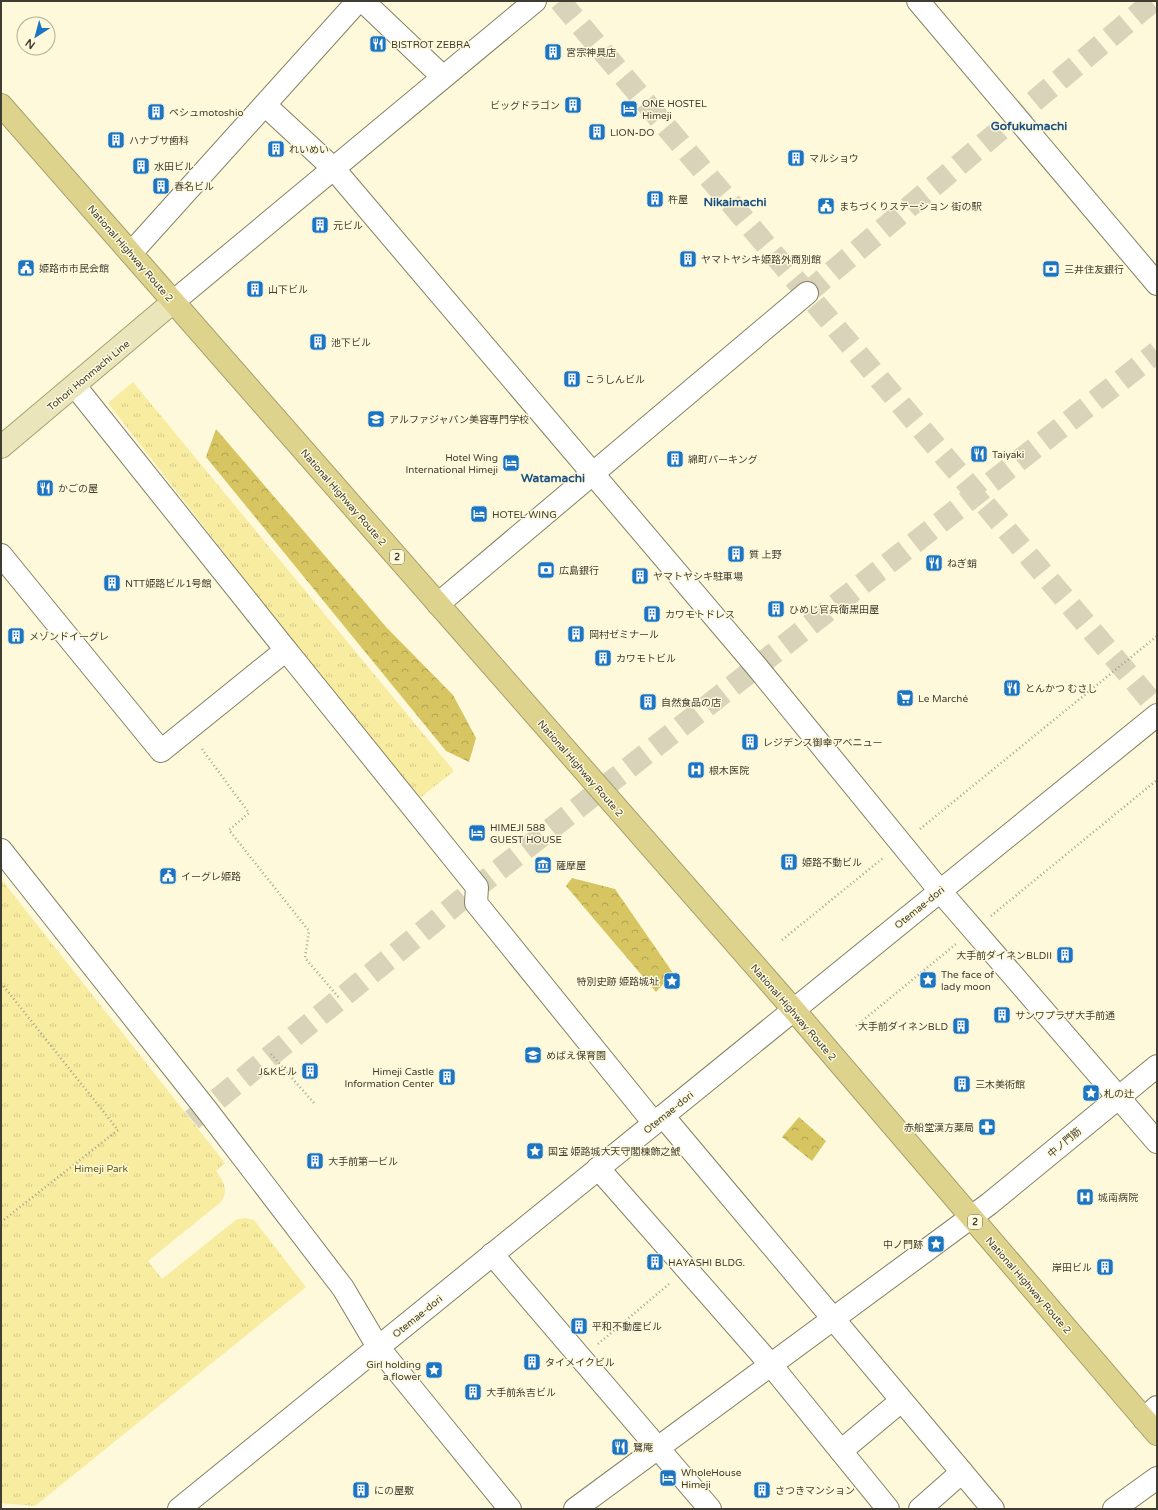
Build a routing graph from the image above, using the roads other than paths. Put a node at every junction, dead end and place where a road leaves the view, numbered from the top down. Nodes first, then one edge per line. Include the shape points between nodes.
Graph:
1 (358, 1) edge
2 (363, 1) edge
3 (535, 1) edge
4 (918, 1) edge
5 (443, 77) junction
6 (1, 105) edge
7 (266, 105) junction
8 (334, 169) junction
9 (131, 253) junction
10 (1157, 284) edge
11 (807, 293) tunnel mouth
12 (173, 302) junction
13 (75, 386) junction
14 (1, 447) edge
15 (593, 475) junction
16 (1, 554) edge
17 (438, 604) junction
18 (286, 650) junction
19 (1157, 715) edge
20 (1, 850) edge
21 (940, 890) junction
22 (794, 1010) junction
23 (1157, 1066) edge
24 (1118, 1097) junction
25 (659, 1119) junction
26 (1157, 1142) edge
27 (598, 1168) junction
28 (971, 1218) junction
29 (492, 1254) junction
30 (832, 1320) junction
31 (378, 1347) junction
32 (771, 1365) junction
33 (901, 1401) junction
34 (1153, 1420) edge
35 (658, 1448) junction
36 (841, 1451) junction
37 (962, 1472) junction
38 (1157, 1478) edge
39 (179, 1509) edge
40 (510, 1509) edge
41 (575, 1509) edge
42 (710, 1509) edge
43 (888, 1509) edge
44 (920, 1509) edge
45 (993, 1509) edge
46 (1114, 1509) edge

1 - 7 street
2 - 5 street
3 - 5 street
4 - 10 street
5 - 8 street
6 - 9 highway, National Highway Route 2 / 2
7 - 8 street
7 - 9 street
8 - 12 street
8 - 15 street
9 - 12 highway, National Highway Route 2 / 2
11 - 15 street
12 - 13 main road, Tohori Honmachi Line
12 - 17 highway, National Highway Route 2 / 2
13 - 14 main road, Tohori Honmachi Line
13 - 18 street
15 - 17 street
15 - 21 street via 757,667
16 - 18 street via 161,751
17 - 22 highway, National Highway Route 2 / 2
18 - 25 street via 477,887 476,903
19 - 21 street, Otemae-dori
20 - 31 street via 343,1288
21 - 22 street, Otemae-dori
21 - 24 street
22 - 25 street, Otemae-dori
22 - 28 highway, National Highway Route 2 / 2
23 - 24 street, 中ノ門筋
24 - 26 street
24 - 28 street, 中ノ門筋
25 - 27 street, Otemae-dori
25 - 30 street
27 - 29 street, Otemae-dori
27 - 32 street
28 - 30 street, 中ノ門筋
28 - 34 highway, National Highway Route 2 / 2
29 - 31 street, Otemae-dori
29 - 35 street
30 - 32 street, 中ノ門筋
30 - 33 street
31 - 39 street, Otemae-dori
31 - 40 street
32 - 35 street, 中ノ門筋
32 - 36 street
33 - 36 street
33 - 37 street
35 - 41 street, 中ノ門筋
35 - 42 street
36 - 43 street
37 - 44 street
37 - 45 street
38 - 46 street

